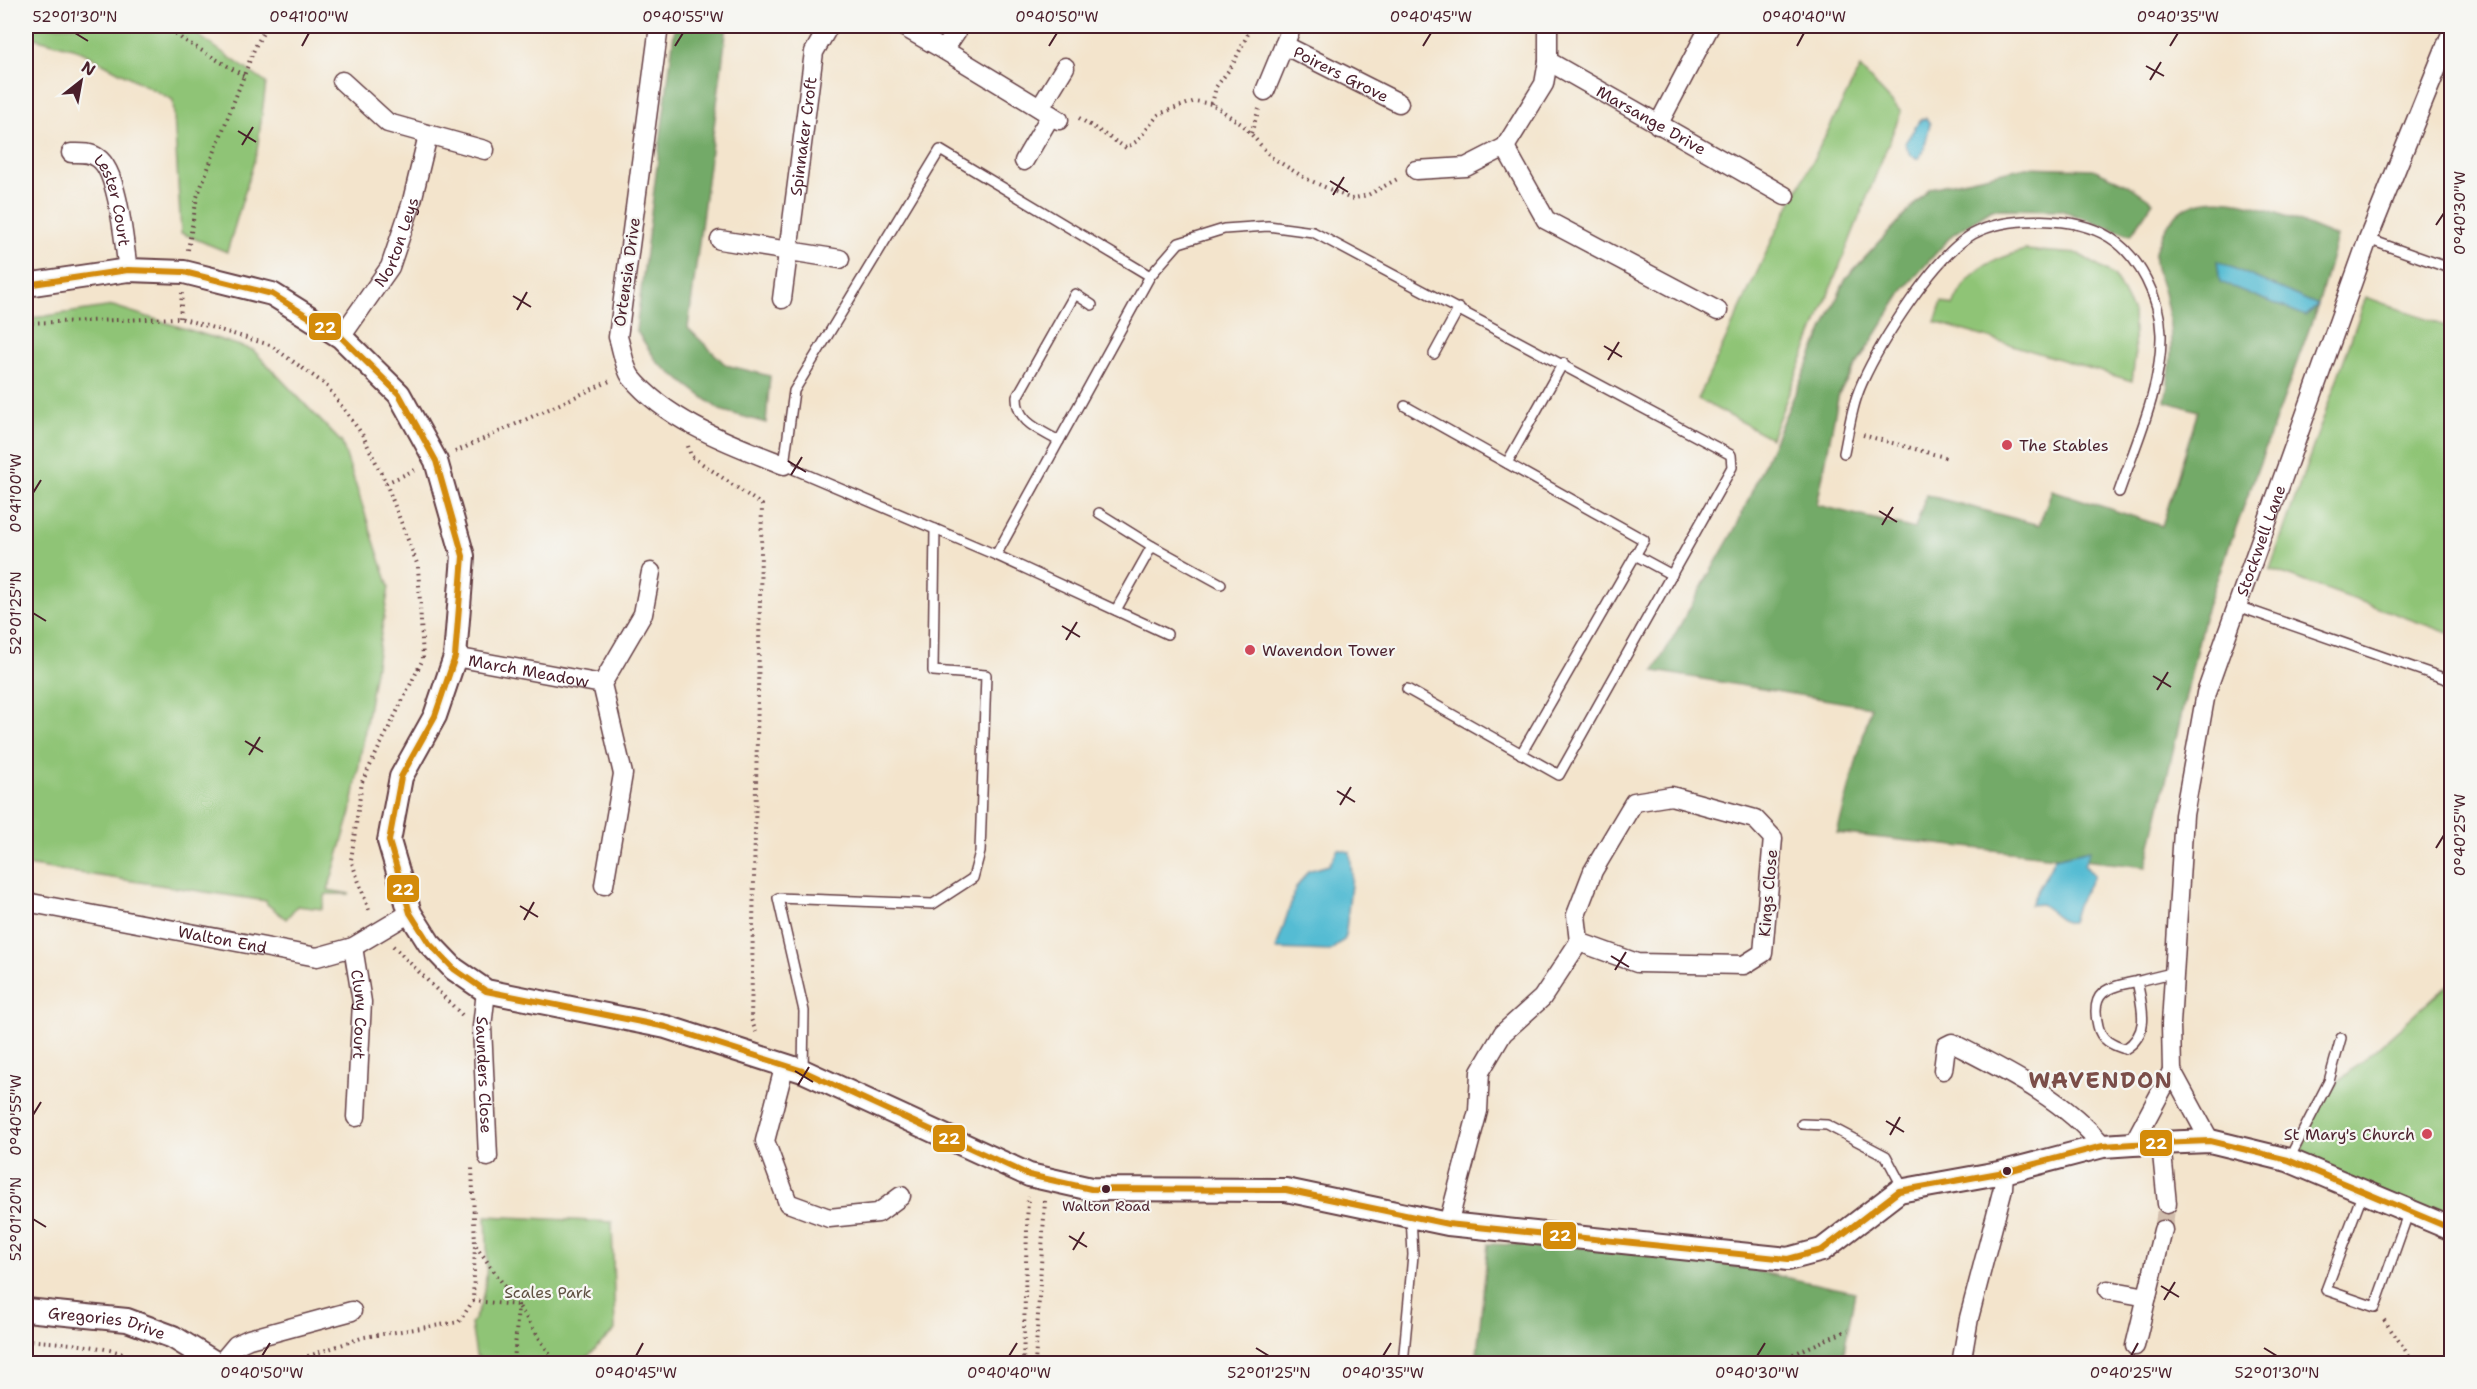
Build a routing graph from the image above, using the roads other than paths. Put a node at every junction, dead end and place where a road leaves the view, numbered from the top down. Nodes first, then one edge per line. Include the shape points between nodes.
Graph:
1 (659, 26) edge
2 (829, 26) edge
3 (902, 26) edge
4 (960, 26) edge
5 (1292, 26) edge
6 (1548, 26) edge
7 (1710, 26) edge
8 (2451, 31) edge
9 (1284, 45) junction
10 (944, 50) junction
11 (1548, 61) junction
12 (1065, 67) dead end
13 (342, 81) dead end
14 (1265, 91) road end
15 (1399, 103) dead end
16 (1057, 115) junction
17 (1658, 125) junction
18 (428, 135) junction
19 (1505, 147) junction
20 (485, 150) dead end
21 (71, 153) dead end
22 (1024, 161) dead end
23 (1416, 170) road end
24 (1785, 196) dead end
25 (2368, 239) junction
26 (720, 240) dead end
27 (789, 251) junction
28 (840, 259) dead end
29 (2451, 269) edge
30 (128, 270) junction
31 (1150, 276) junction
32 (26, 285) edge
33 (782, 298) dead end
34 (1092, 305) dead end
35 (1459, 308) junction
36 (1718, 311) dead end
37 (341, 337) junction
38 (1434, 354) dead end
39 (1563, 363) junction
40 (1405, 406) dead end
41 (1059, 441) junction
42 (1844, 453) dead end
43 (1507, 463) junction
44 (784, 465) junction
45 (2119, 492) dead end
46 (1099, 513) dead end
47 (935, 529) junction
48 (1152, 546) junction
49 (996, 555) junction
50 (1635, 555) junction
51 (651, 572) dead end
52 (1672, 575) junction
53 (1221, 584) dead end
54 (2237, 606) junction
55 (1116, 610) junction
56 (1167, 634) dead end
57 (455, 657) junction
58 (2451, 681) edge
59 (603, 684) junction
60 (1407, 689) dead end
61 (1521, 754) junction
62 (604, 885) dead end
63 (26, 902) edge
64 (410, 913) junction
65 (1579, 942) junction
66 (353, 947) junction
67 (2175, 972) junction
68 (2137, 981) junction
69 (486, 991) junction
70 (2341, 1038) dead end
71 (785, 1064) junction
72 (1943, 1070) dead end
73 (2172, 1071) junction
74 (356, 1117) dead end
75 (1802, 1124) dead end
76 (2210, 1141) junction
77 (2161, 1143) junction
78 (2133, 1144) junction
79 (2103, 1146) junction
80 (480, 1159) road end
81 (2288, 1160) junction
82 (2004, 1172) junction
83 (1904, 1190) junction
84 (2363, 1192) junction
85 (901, 1196) dead end
86 (2167, 1204) tunnel mouth
87 (2409, 1211) junction
88 (1412, 1216) junction
89 (1448, 1224) junction
90 (2451, 1229) edge
91 (2163, 1230) tunnel mouth
92 (2108, 1290) dead end
93 (2147, 1297) junction
94 (26, 1310) edge
95 (352, 1311) dead end
96 (2135, 1346) dead end
97 (218, 1364) edge
98 (1403, 1364) edge
99 (1961, 1364) edge

1 - 44 street, Ortensia Drive via 618,337 630,375 658,403 719,439
2 - 27 street, Spinnaker Croft via 814,52
3 - 10 street
4 - 10 street
5 - 9 street, Poirers Grove
6 - 11 street
7 - 17 street
8 - 25 street, Stockwell Lane
9 - 14 street, Poirers Grove
9 - 15 street, Poirers Grove
10 - 16 street
11 - 17 street, Marsange Drive
11 - 19 street via 1544,84
12 - 16 street
13 - 18 street via 388,123
16 - 22 street
17 - 24 street, Marsange Drive
18 - 20 street
18 - 37 street, Norton Leys via 411,205 390,267
19 - 23 street via 1466,167
19 - 36 street via 1545,220
21 - 30 street, Lester Court via 87,153 100,159 112,178
25 - 29 lane
25 - 54 street, Stockwell Lane
26 - 27 street
27 - 28 street
27 - 33 street, Spinnaker Croft
30 - 32 street
30 - 37 street via 184,272 272,294
31 - 35 lane via 1179,243 1224,229 1268,226 1313,232
31 - 41 lane
31 - 44 lane via 940,150 794,391
34 - 41 lane via 1075,294 1017,397 1016,406 1022,418
35 - 38 lane
35 - 39 lane
37 - 57 street via 399,394 436,461 463,556
39 - 43 lane
39 - 52 lane via 1731,455 1732,467
40 - 43 lane
41 - 49 lane
42 - 45 lane via 1862,383 1883,343 1950,252 1972,235 1995,225 2054,221 2109,237 2129,253 2147,282 2161,332 2149,402
43 - 50 lane via 1644,540
44 - 47 lane
46 - 48 lane
47 - 49 lane
47 - 71 lane via 933,672 986,675 980,852 974,878 933,904 778,898 804,1011
48 - 53 lane
48 - 55 lane
49 - 55 lane
50 - 52 lane
50 - 61 lane
51 - 59 street, March Meadow via 643,614
52 - 61 lane via 1559,775
54 - 58 lane
54 - 67 street, Stockwell Lane via 2206,693 2184,814
55 - 56 lane
57 - 59 street, March Meadow
57 - 64 street via 435,716 401,777 389,841
59 - 62 street, March Meadow via 623,774
60 - 61 lane
63 - 66 street, Walton End via 317,957
64 - 66 street, Walton End
64 - 69 street via 429,943 454,969
65 - 65 street, Kings Close via 1576,915 1593,871 1634,802 1671,796 1755,819 1773,838 1763,953 1744,965 1637,963
65 - 89 street via 1542,998 1503,1033 1480,1072 1478,1111
66 - 74 street, Cluny Court via 362,1002
67 - 68 lane
67 - 73 street, Stockwell Lane
68 - 68 lane via 2110,987 2100,994 2095,1012 2099,1030 2110,1045 2125,1049 2135,1043 2143,1029
69 - 71 street via 666,1027
69 - 80 street, Saunders Close
70 - 81 lane via 2329,1080
71 - 85 street via 765,1141 788,1203 829,1218 878,1213
71 - 88 street via 1037,1178 1091,1190 1286,1190
72 - 79 street via 1946,1046 1952,1042 2043,1093 2085,1126
73 - 76 street, Stockwell Lane
73 - 78 street, Stockwell Lane
75 - 83 lane via 1827,1125 1886,1156
76 - 77 street
76 - 81 street
77 - 78 street
77 - 86 street
78 - 79 street
79 - 82 street
81 - 84 street
82 - 83 street
82 - 99 street
83 - 89 street via 1822,1250 1788,1259
84 - 87 street
84 - 87 lane via 2326,1290 2374,1307
87 - 90 street
88 - 89 street
88 - 98 lane via 1413,1255
91 - 93 street
92 - 93 street
93 - 96 street
94 - 97 street, Gregories Drive via 127,1320 172,1337
95 - 97 street via 249,1339 236,1345

